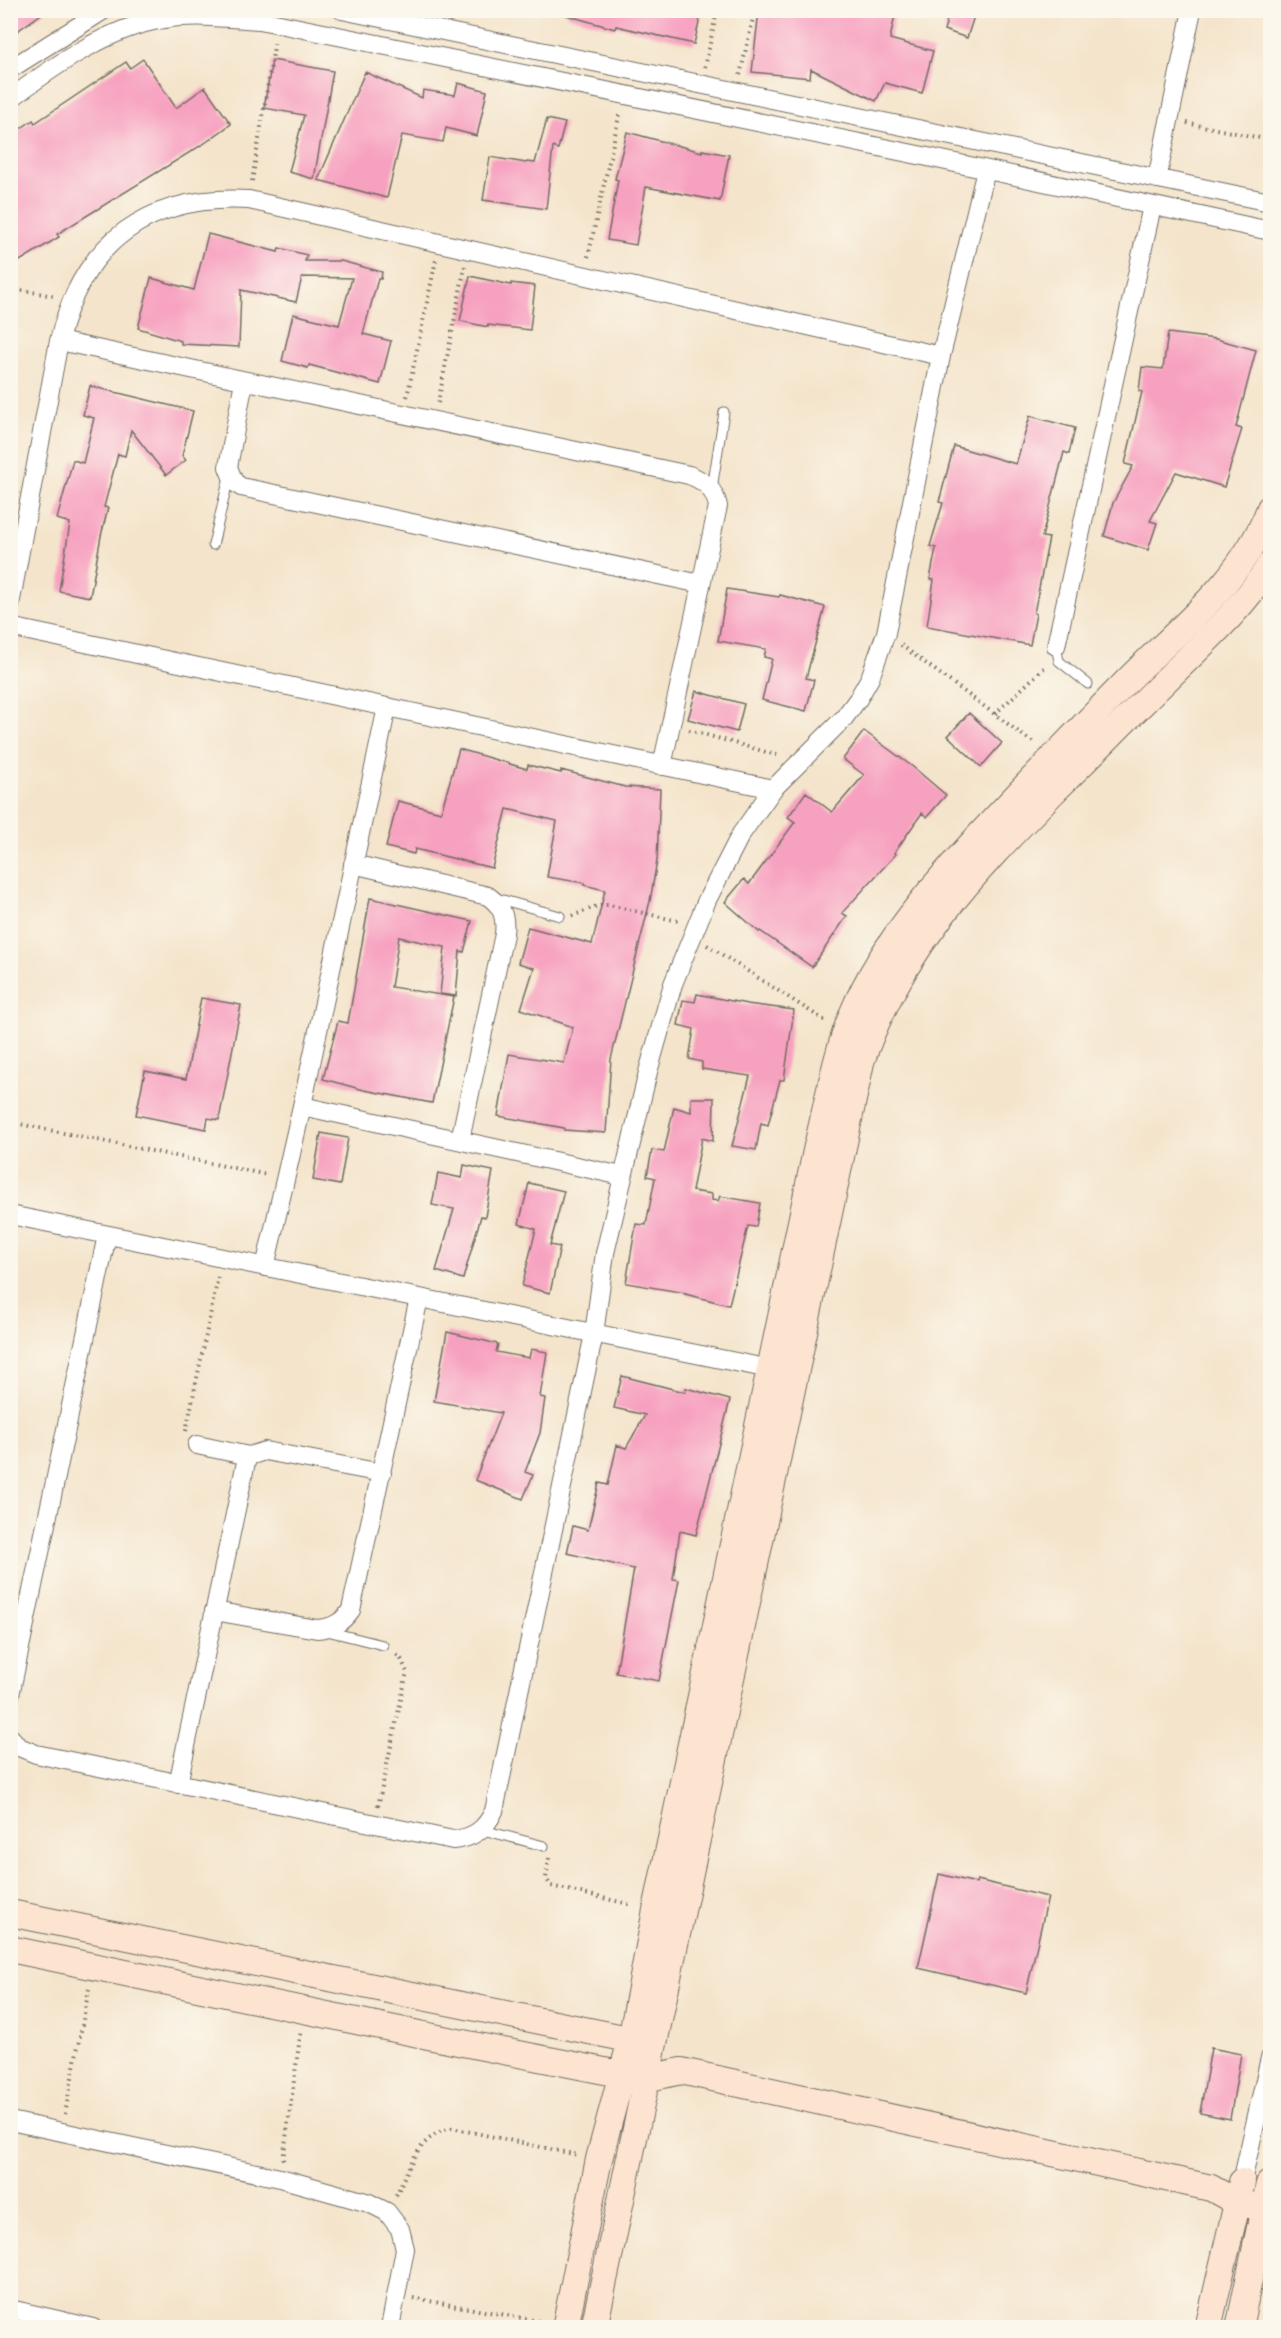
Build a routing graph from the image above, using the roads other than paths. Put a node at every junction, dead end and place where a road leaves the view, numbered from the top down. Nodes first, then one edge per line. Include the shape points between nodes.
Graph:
1 (342, 10) edge
2 (1192, 10) edge
3 (100, 12) edge
4 (10, 69) edge
5 (10, 99) edge
6 (928, 133) junction
7 (923, 156) junction
8 (986, 170) junction
9 (1157, 179) junction
10 (1270, 202) edge
11 (1152, 206) junction
12 (1270, 231) edge
13 (59, 341) junction
14 (941, 356) junction
15 (244, 381) junction
16 (724, 412) dead end
17 (230, 475) junction
18 (712, 489) junction
19 (1270, 508) edge
20 (213, 544) dead end
21 (1270, 564) edge
22 (701, 584) junction
23 (10, 606) edge
24 (10, 627) edge
25 (1056, 651) joint
26 (1088, 684) dead end
27 (387, 707) junction
28 (662, 766) junction
29 (772, 789) junction
30 (353, 864) junction
31 (488, 896) junction
32 (560, 916) road end
33 (302, 1106) junction
34 (460, 1140) junction
35 (817, 1146) junction
36 (842, 1150) junction
37 (622, 1176) junction
38 (10, 1215) edge
39 (106, 1235) junction
40 (266, 1267) junction
41 (419, 1298) junction
42 (594, 1334) junction
43 (770, 1370) junction
44 (197, 1445) road end
45 (249, 1456) junction
46 (382, 1473) junction
47 (214, 1611) junction
48 (317, 1629) junction
49 (383, 1645) road end
50 (10, 1695) edge
51 (10, 1737) edge
52 (19, 1750) edge
53 (178, 1784) junction
54 (483, 1830) junction
55 (544, 1845) road end
56 (10, 1913) edge
57 (10, 1949) edge
58 (318, 1976) junction
59 (308, 2011) junction
60 (642, 2042) junction
61 (1270, 2058) edge
62 (681, 2071) junction
63 (633, 2076) junction
64 (10, 2121) edge
65 (1240, 2193) junction
66 (1269, 2193) edge
67 (10, 2309) edge
68 (565, 2327) edge
69 (93, 2328) edge
70 (390, 2328) edge
71 (594, 2328) edge
72 (1208, 2328) edge
73 (1239, 2328) edge

1 - 6 street
2 - 9 street
3 - 4 street
5 - 7 street via 87,48 136,25 189,16 260,20
6 - 7 street
6 - 9 street
7 - 8 street
8 - 11 street
8 - 14 street
9 - 10 street
11 - 12 street
11 - 25 street
13 - 14 street via 71,299 84,275 121,234 169,208 222,198 249,200
13 - 15 street
13 - 23 street
14 - 29 street via 886,633 870,678 844,718
15 - 17 street via 228,458
15 - 18 street via 689,475
16 - 18 lane
17 - 20 lane
17 - 22 street via 234,482 249,490
18 - 22 street via 718,506
19 - 35 street via 1259,534 1232,575 1053,757 930,891 870,979 845,1033
21 - 36 street via 1235,611 1005,840 938,919 900,974 871,1031
22 - 28 street
24 - 27 street
25 - 26 lane via 1063,665
27 - 28 street
27 - 30 street
28 - 29 street
29 - 37 street via 741,834 673,984
30 - 31 street
30 - 33 street
31 - 32 lane
31 - 34 street via 497,902 505,923
33 - 34 street
33 - 40 street
34 - 37 street
35 - 36 street
35 - 43 street
36 - 60 street
37 - 42 street via 605,1253
38 - 39 street
39 - 40 street
39 - 50 street
40 - 41 street
41 - 42 street
41 - 46 street
42 - 43 street
42 - 54 street via 494,1811
43 - 60 street via 656,1910
44 - 45 street
45 - 46 street via 265,1451
45 - 47 street
46 - 48 street via 351,1610 340,1622
47 - 48 street
47 - 53 street
48 - 49 lane
51 - 52 street
52 - 53 street
53 - 54 street via 453,1840
54 - 55 lane
56 - 58 street
57 - 59 street
58 - 59 street
58 - 60 street
59 - 63 street
60 - 62 street
60 - 63 street
61 - 65 street
62 - 63 street
62 - 65 street
63 - 68 street via 599,2159
63 - 71 street
64 - 70 street via 280,2178 369,2203 387,2212 400,2229 405,2249
65 - 66 street
65 - 72 street
66 - 73 street
67 - 69 street

